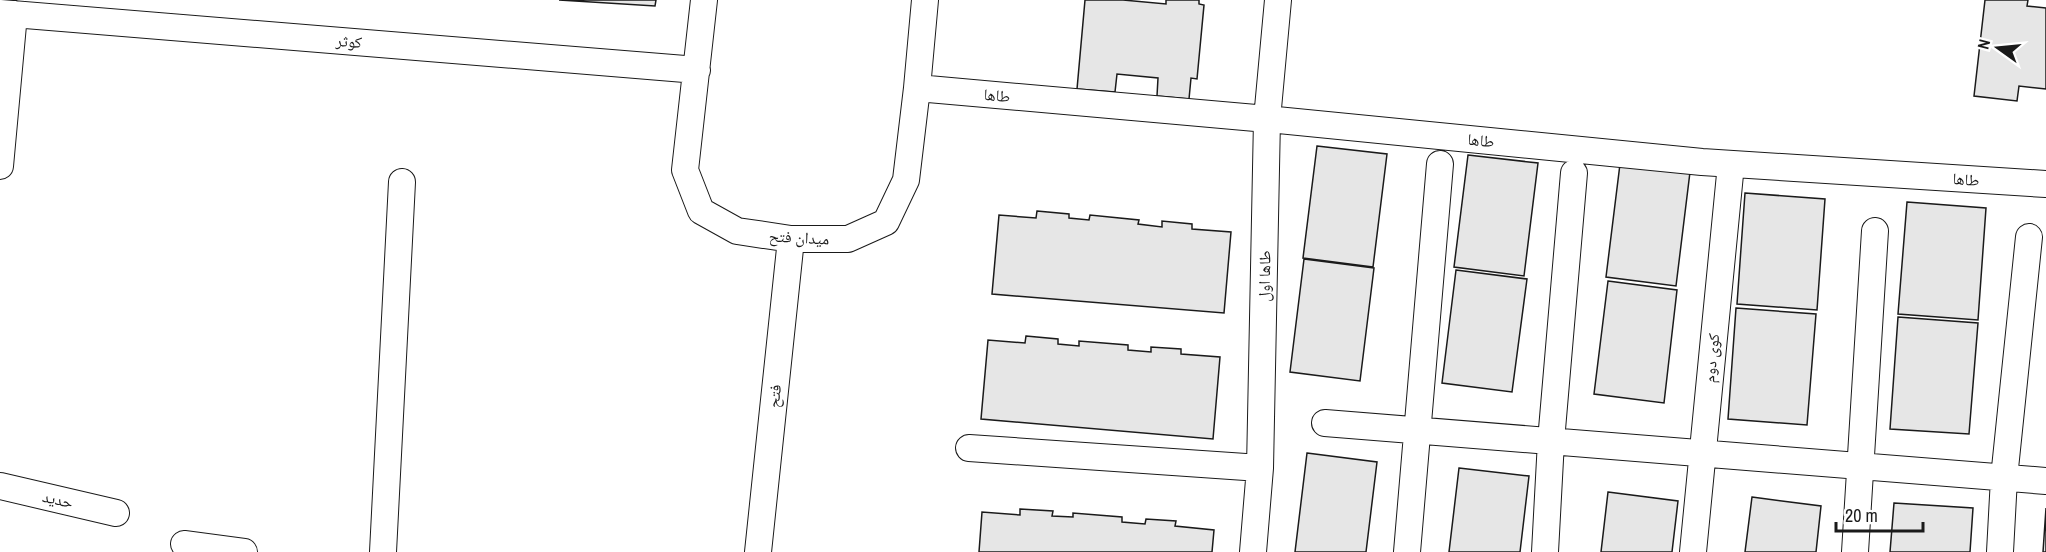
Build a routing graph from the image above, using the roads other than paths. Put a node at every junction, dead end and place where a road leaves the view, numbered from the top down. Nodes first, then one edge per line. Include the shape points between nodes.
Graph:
1 (704, 0) edge
2 (925, 0) edge
3 (1278, 0) edge
4 (7, 13) edge
5 (697, 70) junction
6 (917, 88) junction
7 (1266, 119) junction
8 (1440, 164) dead end
9 (1731, 164) junction
10 (0, 166) edge
11 (1574, 173) dead end
12 (402, 182) dead end
13 (2046, 184) edge
14 (1875, 231) dead end
15 (2029, 237) dead end
16 (791, 240) junction
17 (1325, 423) dead end
18 (1418, 430) junction
19 (1551, 441) junction
20 (969, 448) dead end
21 (1702, 453) junction
22 (1859, 466) junction
23 (1260, 468) junction
24 (2004, 478) junction
25 (2046, 481) edge
26 (0, 486) edge
27 (116, 513) dead end
28 (184, 544) dead end
29 (244, 552) edge
30 (383, 552) edge
31 (758, 552) edge
32 (1253, 552) edge
33 (1407, 552) edge
34 (1545, 552) edge
35 (1693, 552) edge
36 (1855, 552) edge
37 (2000, 552) edge

1 - 5 street, میدان فتح
2 - 6 street, میدان فتح
3 - 7 street, طاها اول
4 - 5 street, کوثر
4 - 10 street
5 - 16 street, میدان فتح via 686,170 701,211 737,231
6 - 7 street, طاها
6 - 16 street, میدان فتح via 906,180 886,222 848,239
7 - 9 street, طاها
7 - 23 street, طاها اول
8 - 18 street
9 - 13 street, طاها
9 - 21 street, کوی دوم
11 - 19 street
12 - 30 street
14 - 22 street
15 - 24 street
16 - 31 street, فتح
17 - 18 street
18 - 19 street
18 - 33 street
19 - 21 street
19 - 34 street
20 - 23 street
21 - 22 street
21 - 35 street, کوی دوم
22 - 24 street
22 - 36 street
23 - 32 street, طاها اول
24 - 25 street
24 - 37 street
26 - 27 street, حدید
28 - 29 street

